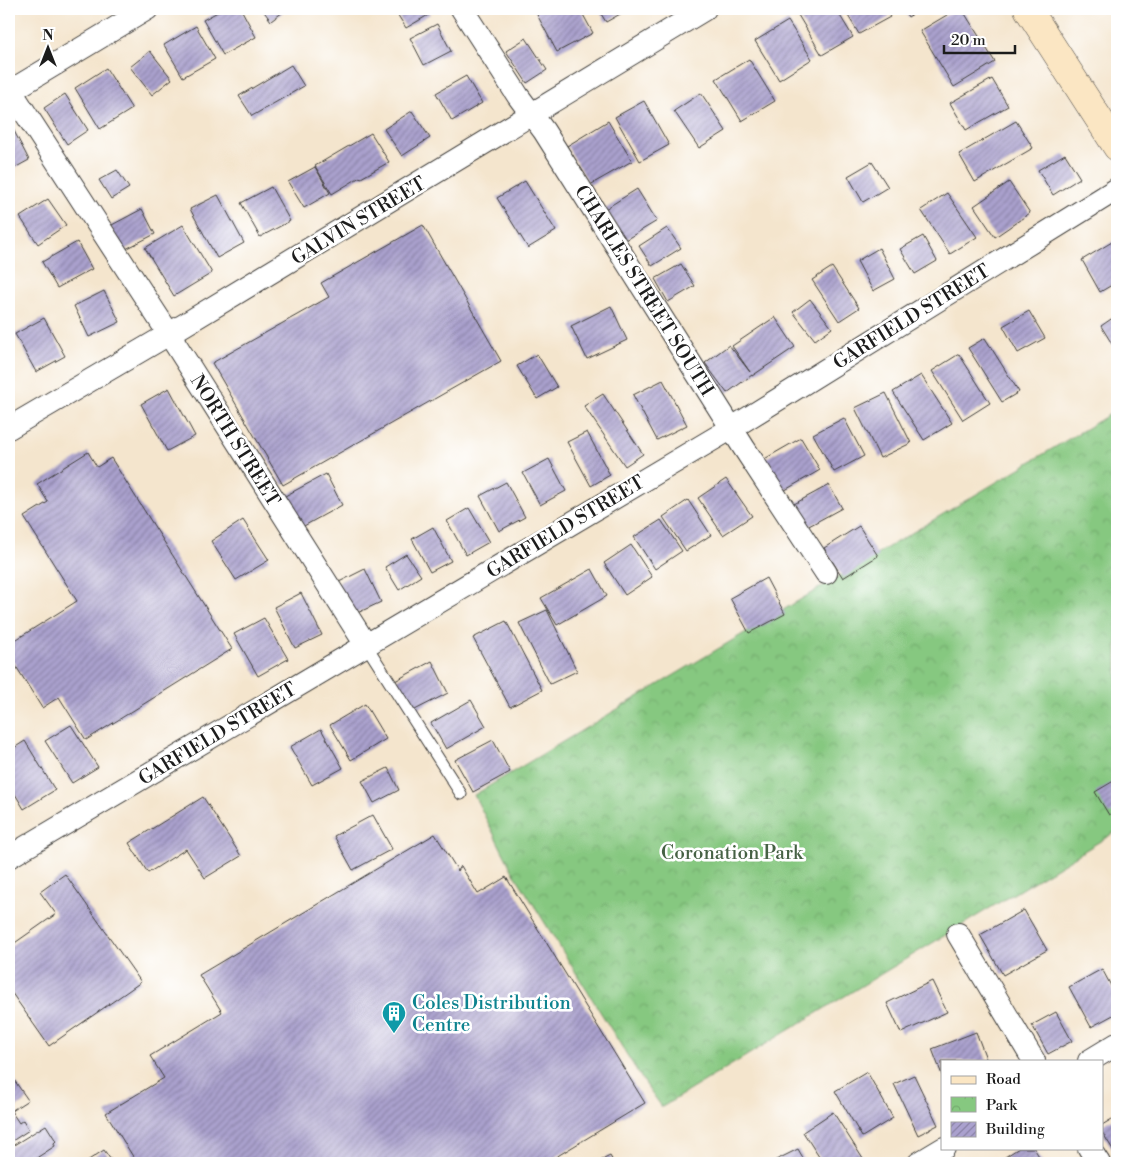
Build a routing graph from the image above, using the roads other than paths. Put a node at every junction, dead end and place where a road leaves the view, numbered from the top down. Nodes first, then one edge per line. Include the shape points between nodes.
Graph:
1 (147, 9) edge
2 (462, 9) edge
3 (705, 9) edge
4 (1028, 9) edge
5 (9, 90) edge
6 (531, 114) junction
7 (1117, 147) edge
8 (1117, 189) edge
9 (169, 334) junction
10 (9, 428) edge
11 (732, 428) junction
12 (826, 573) dead end
13 (366, 644) junction
14 (461, 794) dead end
15 (9, 856) edge
16 (958, 934) dead end
17 (1117, 1044) edge
18 (1033, 1060) edge
19 (1091, 1060) edge
20 (941, 1150) edge
21 (1091, 1150) edge
22 (919, 1163) edge
23 (1099, 1163) edge

1 - 5 street
2 - 6 street, CHARLES STREET SOUTH
3 - 6 street, GALVIN STREET
4 - 7 street
5 - 9 street, NORTH STREET
6 - 9 street, GALVIN STREET
6 - 11 street, CHARLES STREET SOUTH via 550,139
8 - 11 street, GARFIELD STREET
9 - 10 street, GALVIN STREET
9 - 13 street, NORTH STREET
11 - 12 street, CHARLES STREET SOUTH
11 - 13 street, GARFIELD STREET
13 - 14 lane, NORTH STREET
13 - 15 street, GARFIELD STREET
16 - 18 street
17 - 19 street
20 - 22 street
21 - 23 street

